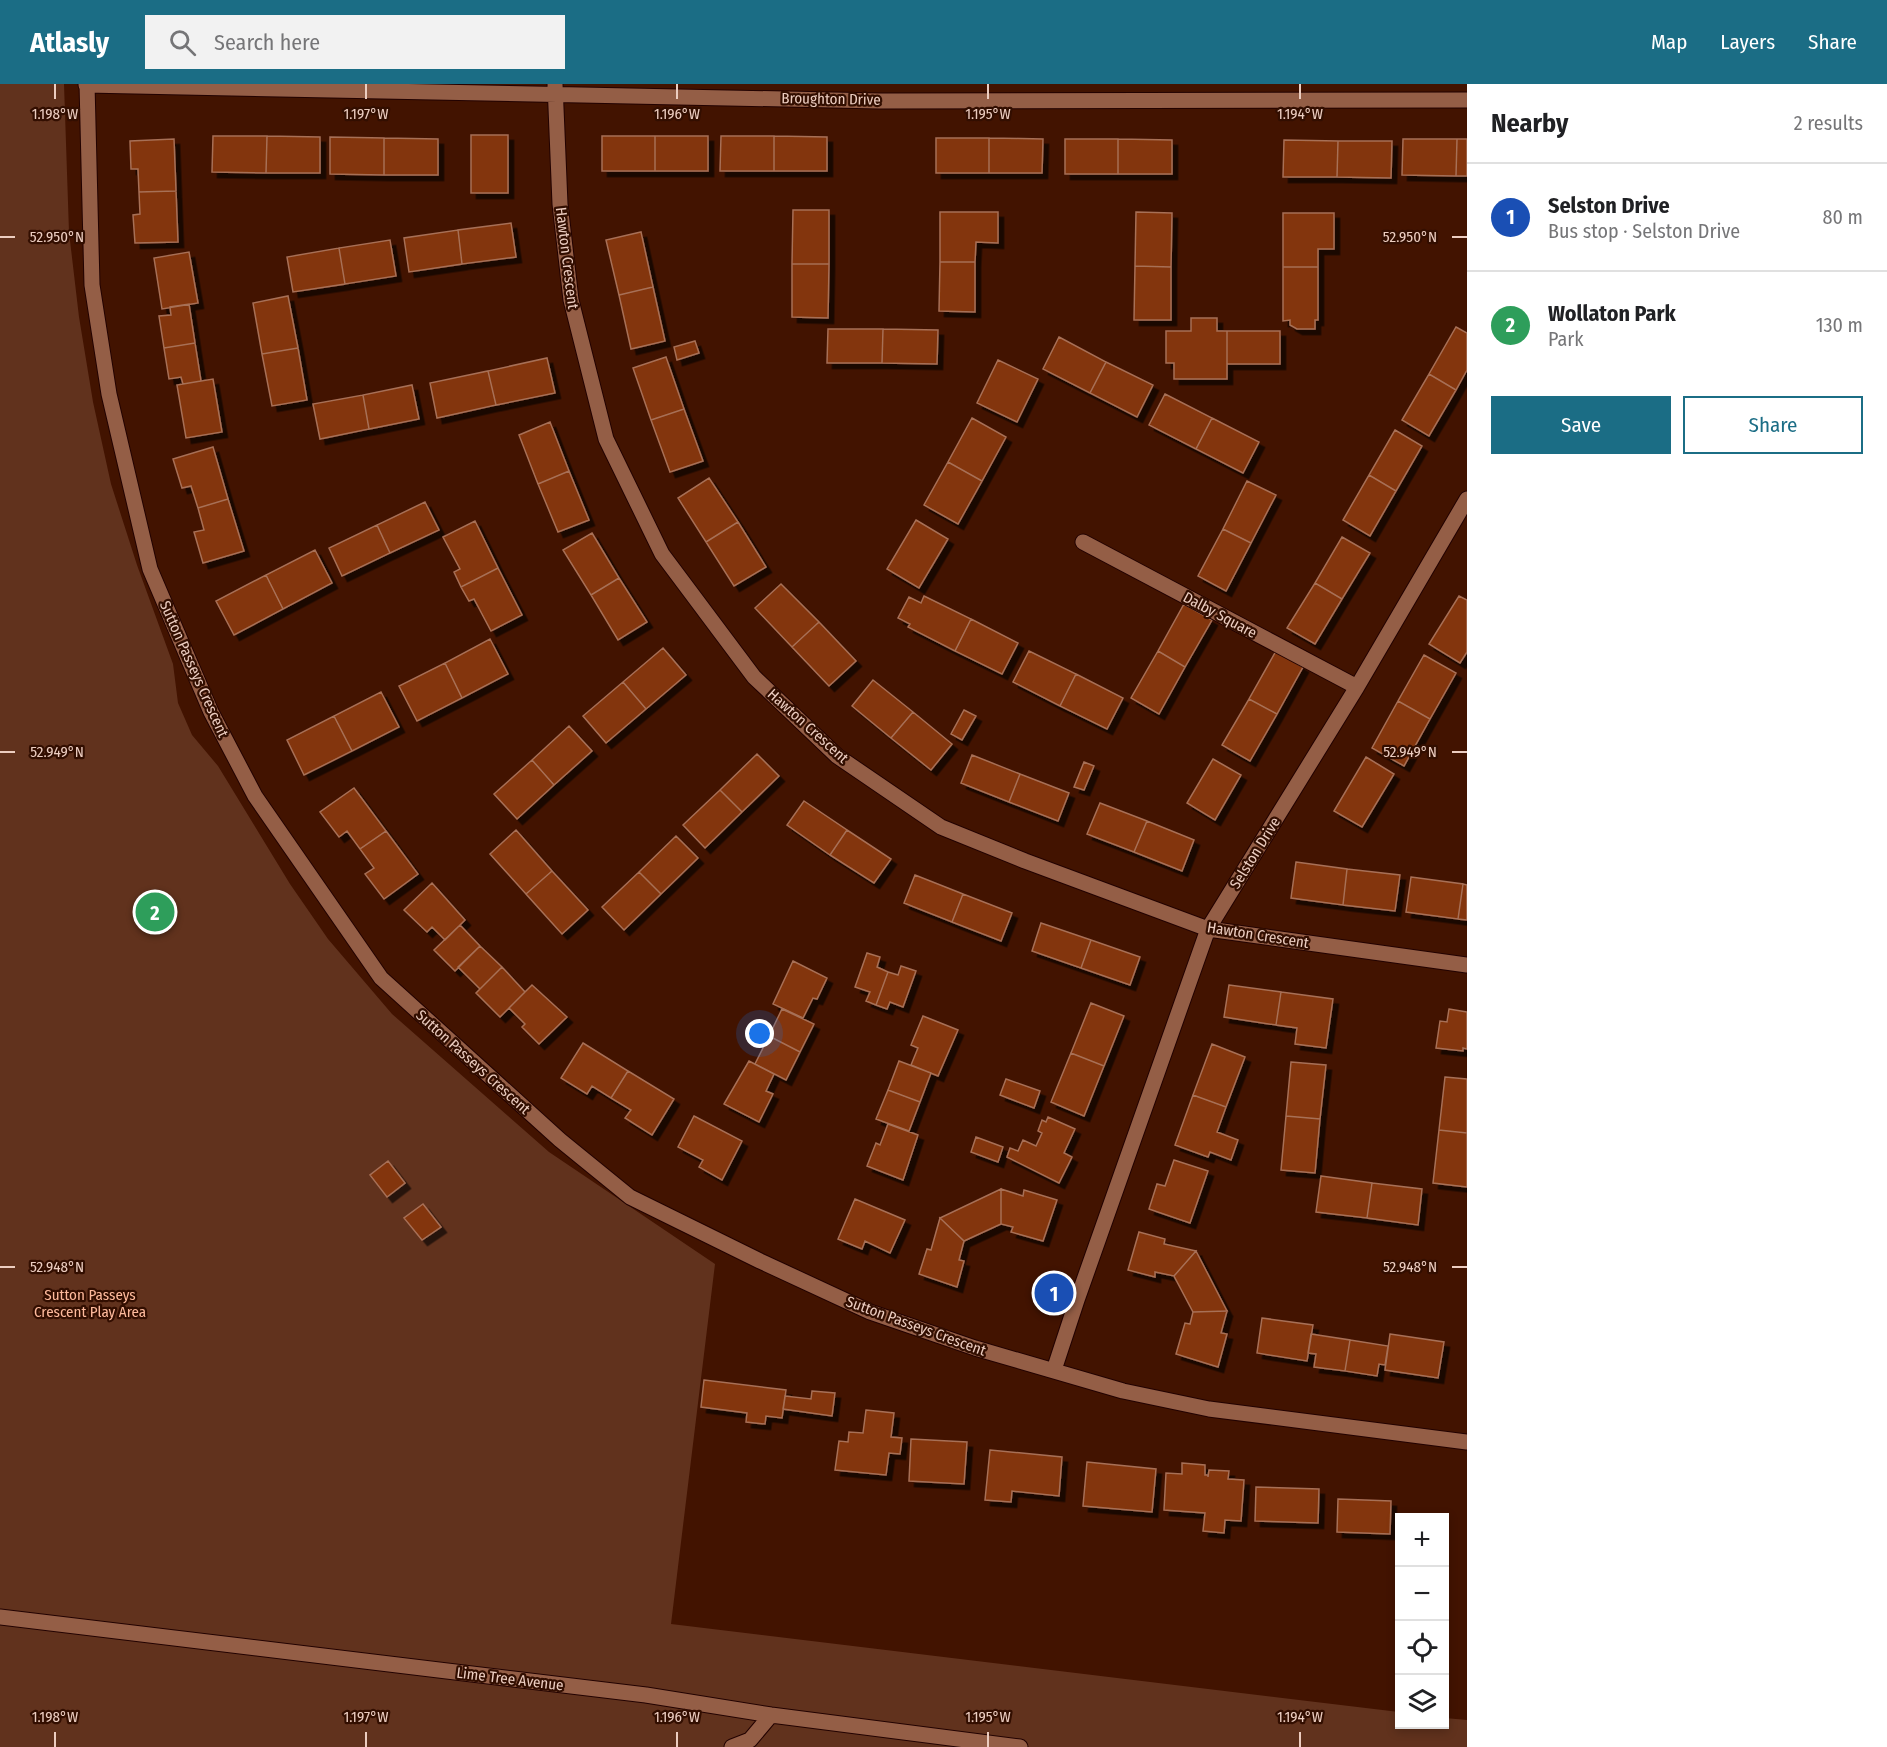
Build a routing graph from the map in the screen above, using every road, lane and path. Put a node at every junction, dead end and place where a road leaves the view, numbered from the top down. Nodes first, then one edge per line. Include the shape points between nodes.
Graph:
1 (87, 85) edge
2 (555, 88) edge
3 (1467, 100) edge
4 (1467, 499) edge
5 (1083, 543) dead end
6 (1357, 687) junction
7 (1208, 929) junction
8 (1467, 965) edge
9 (1054, 1370) junction
10 (1467, 1442) edge
11 (0, 1617) edge
12 (771, 1715) junction
13 (732, 1747) edge
14 (1020, 1747) edge

1 - 2 street, Broughton Drive
1 - 9 street, Sutton Passeys Crescent via 92,285 109,394 150,569 211,712 255,796 381,978 560,1140 630,1197 870,1312
2 - 3 street, Broughton Drive via 880,100
2 - 7 street, Hawton Crescent via 560,204 571,300 606,439 662,554 754,677 837,756 940,827
4 - 6 street, Selston Drive
5 - 6 street, Dalby Square
6 - 7 street, Selston Drive
7 - 8 street, Hawton Crescent
7 - 9 street, Selston Drive
9 - 10 street, Sutton Passeys Crescent via 1123,1391 1209,1409
11 - 12 street, Lime Tree Avenue via 646,1695
12 - 13 street via 750,1740
12 - 14 street, Lime Tree Avenue

